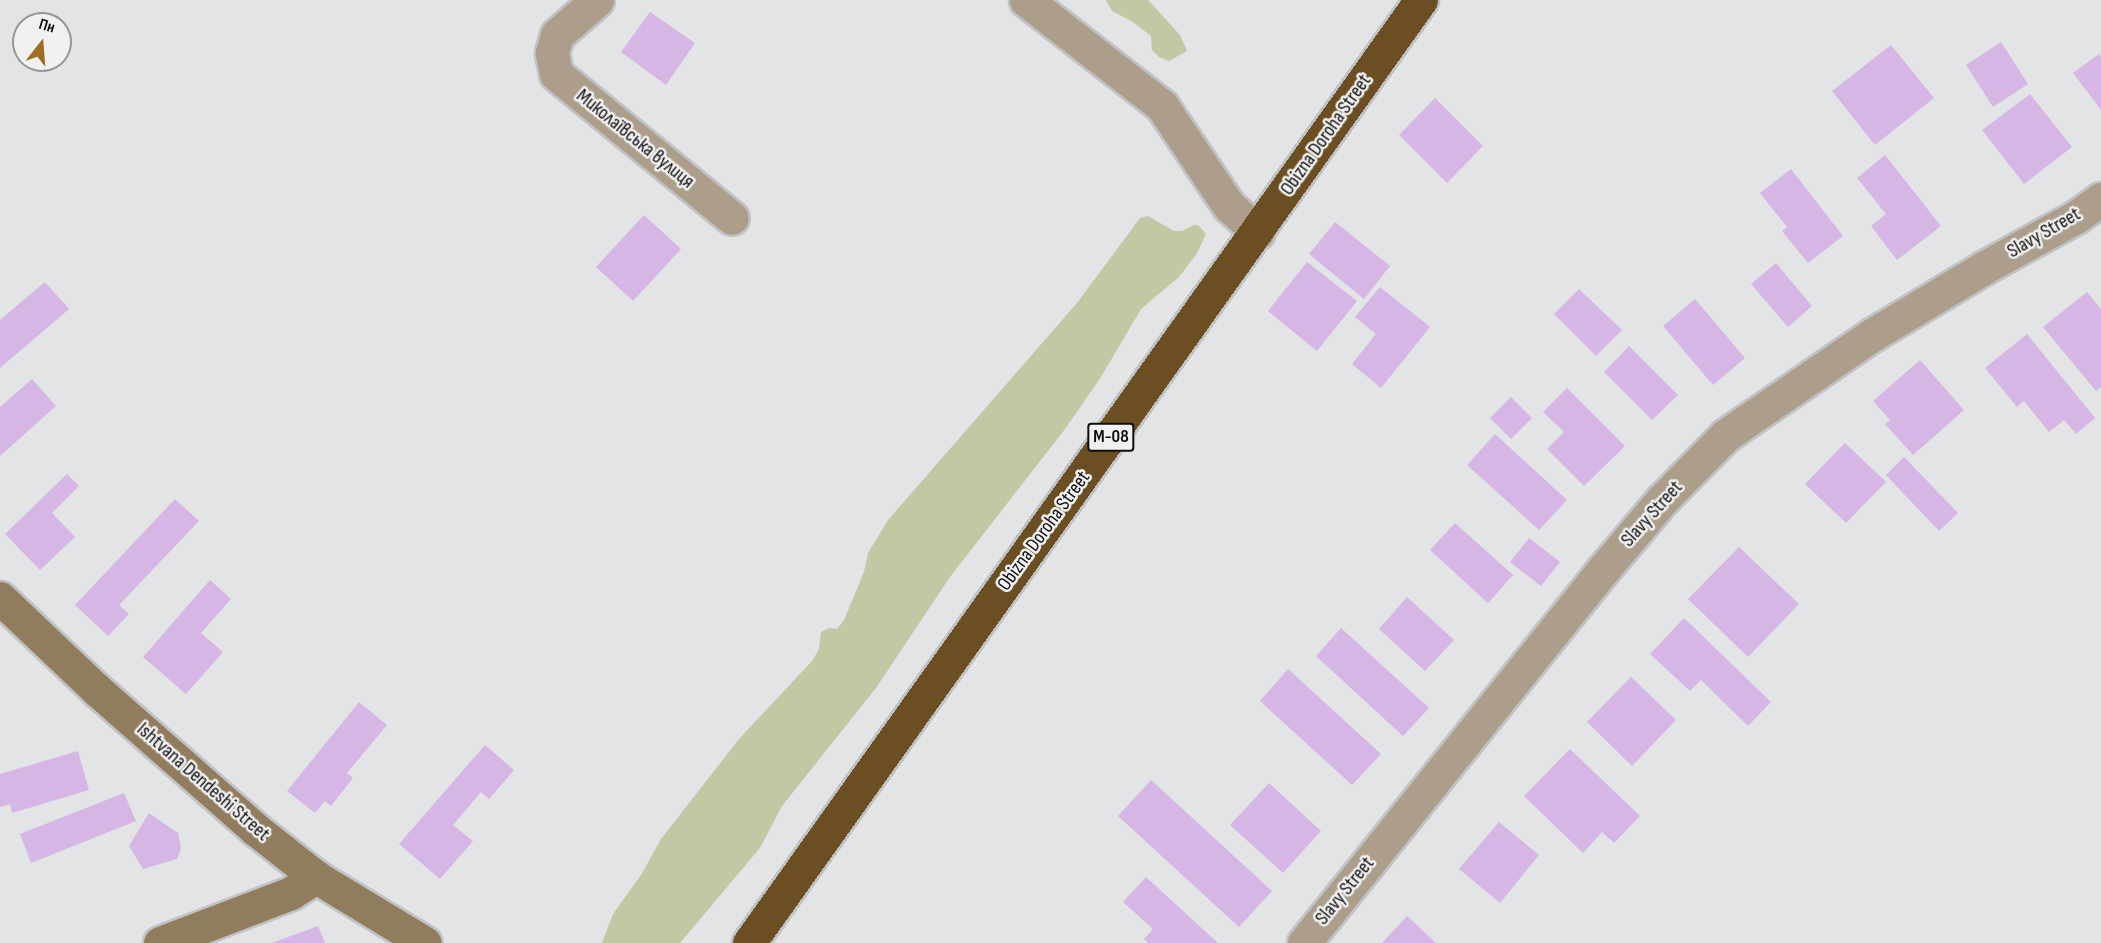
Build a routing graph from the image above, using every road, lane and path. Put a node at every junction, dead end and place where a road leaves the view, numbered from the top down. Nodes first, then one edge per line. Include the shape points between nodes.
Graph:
1 (597, 0) edge
2 (1026, 0) edge
3 (1421, 0) edge
4 (2101, 199) edge
5 (732, 218) dead end
6 (1258, 232) junction
7 (0, 598) edge
8 (316, 877) junction
9 (160, 943) edge
10 (425, 943) edge
11 (749, 943) edge
12 (1304, 943) edge

1 - 5 street, Миколаївська вулиця via 557,35 552,53 556,74
2 - 6 street via 1162,106 1229,206
3 - 6 highway, Obizna Doroha Street / М-08
4 - 12 street, Slavy Street via 1872,335 1726,435 1618,552
6 - 11 highway, Obizna Doroha Street / М-08
7 - 8 street, Ishtvana Dendeshi Street via 97,690 255,829
8 - 9 street via 291,893
8 - 10 street, Ishtvana Dendeshi Street

